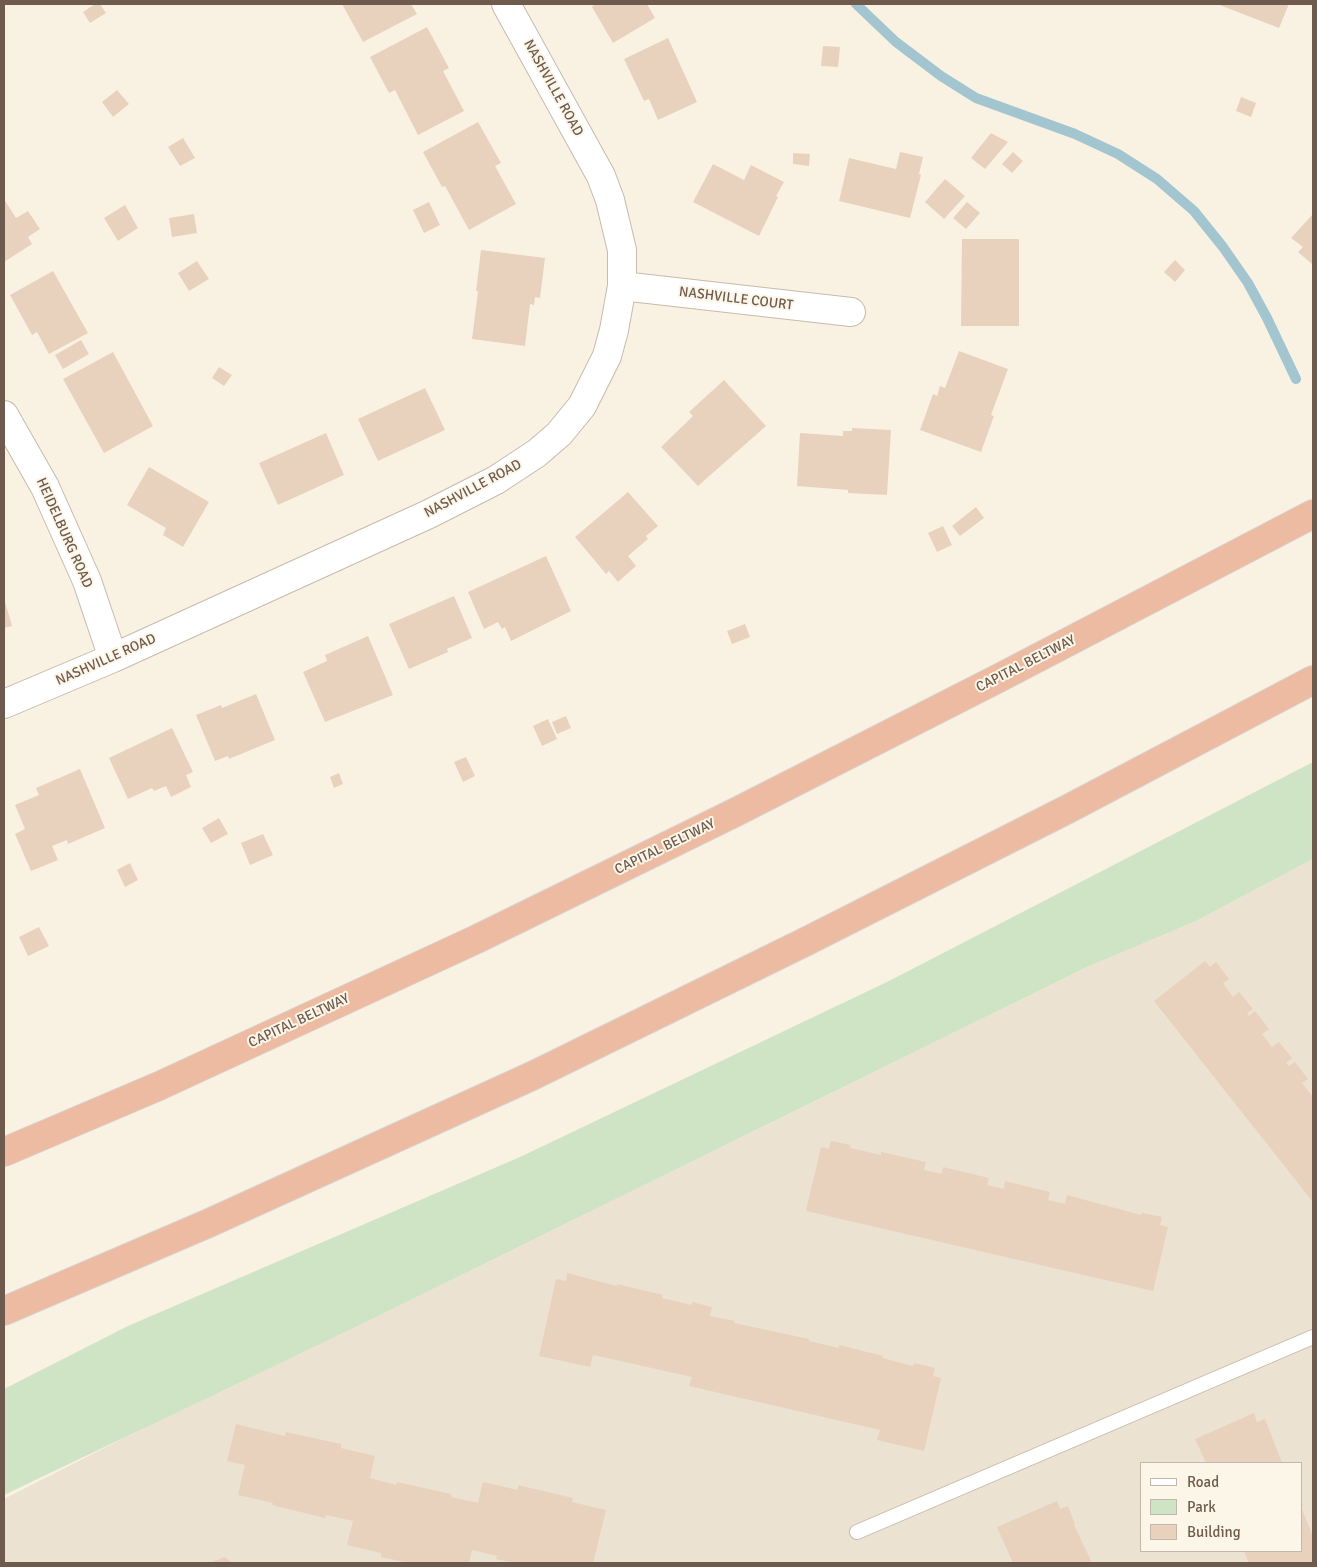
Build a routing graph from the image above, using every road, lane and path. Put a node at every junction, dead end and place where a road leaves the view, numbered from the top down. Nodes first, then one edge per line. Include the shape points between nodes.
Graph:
1 (506, 4) edge
2 (622, 286) junction
3 (851, 312) dead end
4 (4, 415) edge
5 (1313, 514) edge
6 (113, 658) junction
7 (1313, 680) edge
8 (4, 704) edge
9 (4, 1152) edge
10 (4, 1311) edge
11 (1313, 1337) edge
12 (857, 1532) dead end

1 - 2 street, NASHVILLE ROAD via 601,176 622,250
2 - 3 street, NASHVILLE COURT
2 - 6 street, NASHVILLE ROAD via 607,356 594,384 582,406 537,454 496,480 429,514
4 - 6 street, HEIDELBURG ROAD via 45,488 80,564
5 - 9 highway, CAPITAL BELTWAY via 902,728 486,934 159,1086
6 - 8 street, NASHVILLE ROAD
7 - 10 highway via 1068,809 532,1076 209,1223
11 - 12 lane

